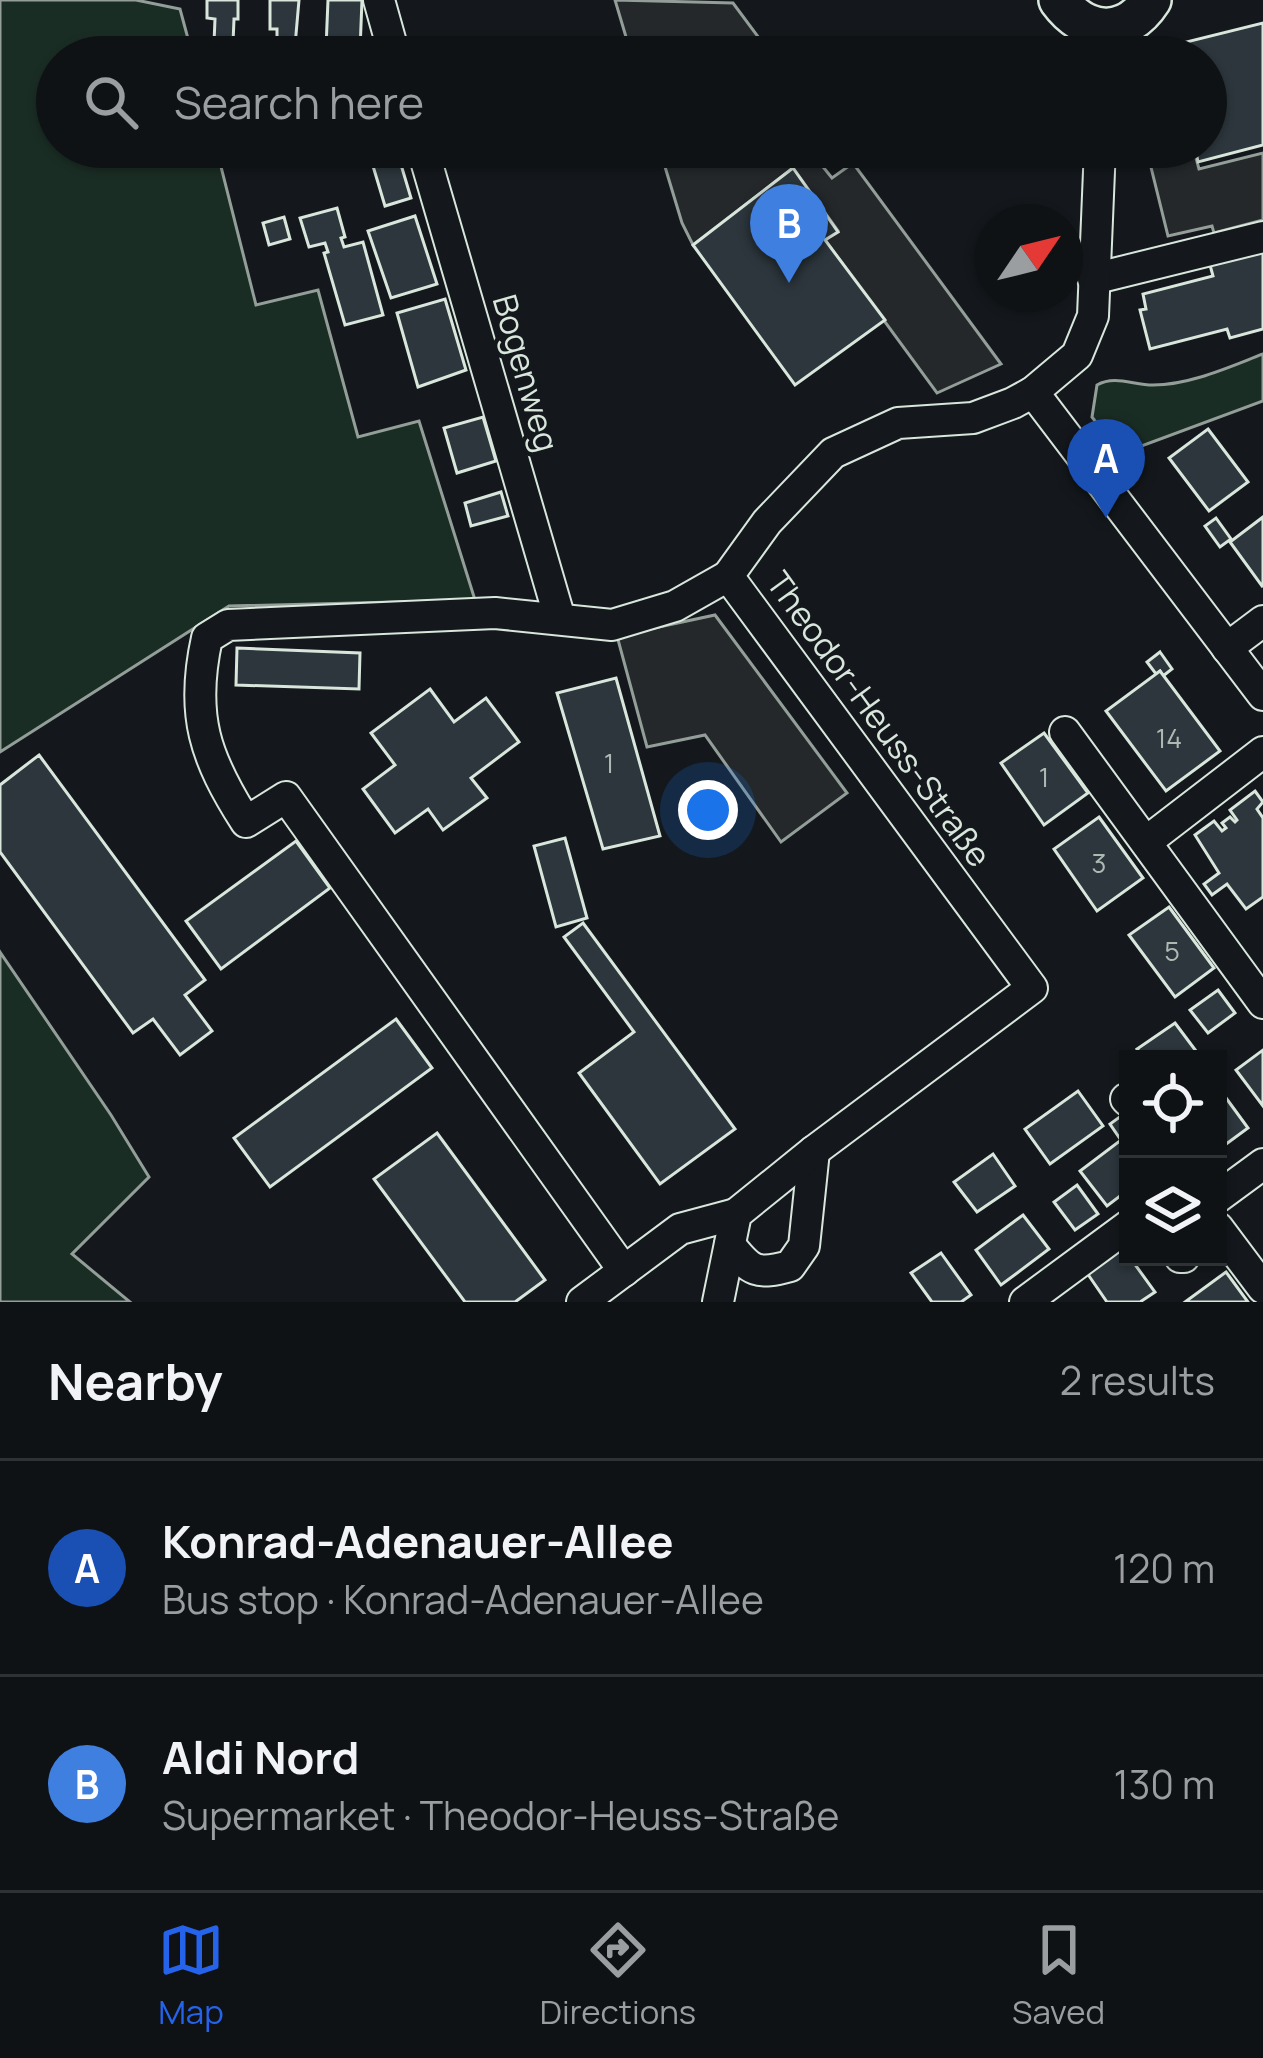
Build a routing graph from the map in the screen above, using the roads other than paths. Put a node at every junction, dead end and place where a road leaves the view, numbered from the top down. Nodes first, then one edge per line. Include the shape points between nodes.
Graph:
1 (379, 0) edge
2 (1059, 0) edge
3 (1151, 0) edge
4 (389, 36) edge
5 (1097, 36) edge
6 (1114, 36) edge
7 (428, 168) edge
8 (1099, 168) edge
9 (1263, 237) edge
10 (1093, 279) junction
11 (1033, 392) junction
12 (728, 575) junction
13 (560, 620) junction
14 (1263, 621) edge
15 (1227, 648) junction
16 (1263, 695) edge
17 (1065, 732) dead end
18 (1263, 752) edge
19 (1146, 842) junction
20 (1263, 1004) edge
21 (814, 1151) junction
22 (1263, 1164) edge
23 (1227, 1191) edge
24 (736, 1214) junction
25 (1119, 1233) edge
26 (1227, 1240) edge
27 (730, 1245) junction
28 (624, 1271) junction
29 (1263, 1288) edge
30 (582, 1302) edge
31 (718, 1302) edge
32 (1024, 1302) edge

1 - 4 street
2 - 5 main road
3 - 6 main road
7 - 13 street, Bogenweg
8 - 10 street, Theodor-Heuss-Straße
9 - 10 street
10 - 11 street, Theodor-Heuss-Straße via 1093,316 1077,355
11 - 12 street, Theodor-Heuss-Straße via 974,418 898,423 833,453
11 - 15 street
12 - 13 street via 675,606 612,625
12 - 21 street, Theodor-Heuss-Straße via 1032,988
13 - 28 street via 495,613 228,625 207,638 200,670 205,748 246,822 286,797
14 - 15 street
15 - 16 street
17 - 19 street
18 - 19 street
19 - 20 street
21 - 24 street, Theodor-Heuss-Straße
21 - 27 street via 804,1246 790,1266 747,1268
22 - 23 street
24 - 27 street
24 - 28 street via 680,1229
25 - 32 street
26 - 29 street
27 - 31 street
28 - 30 street

